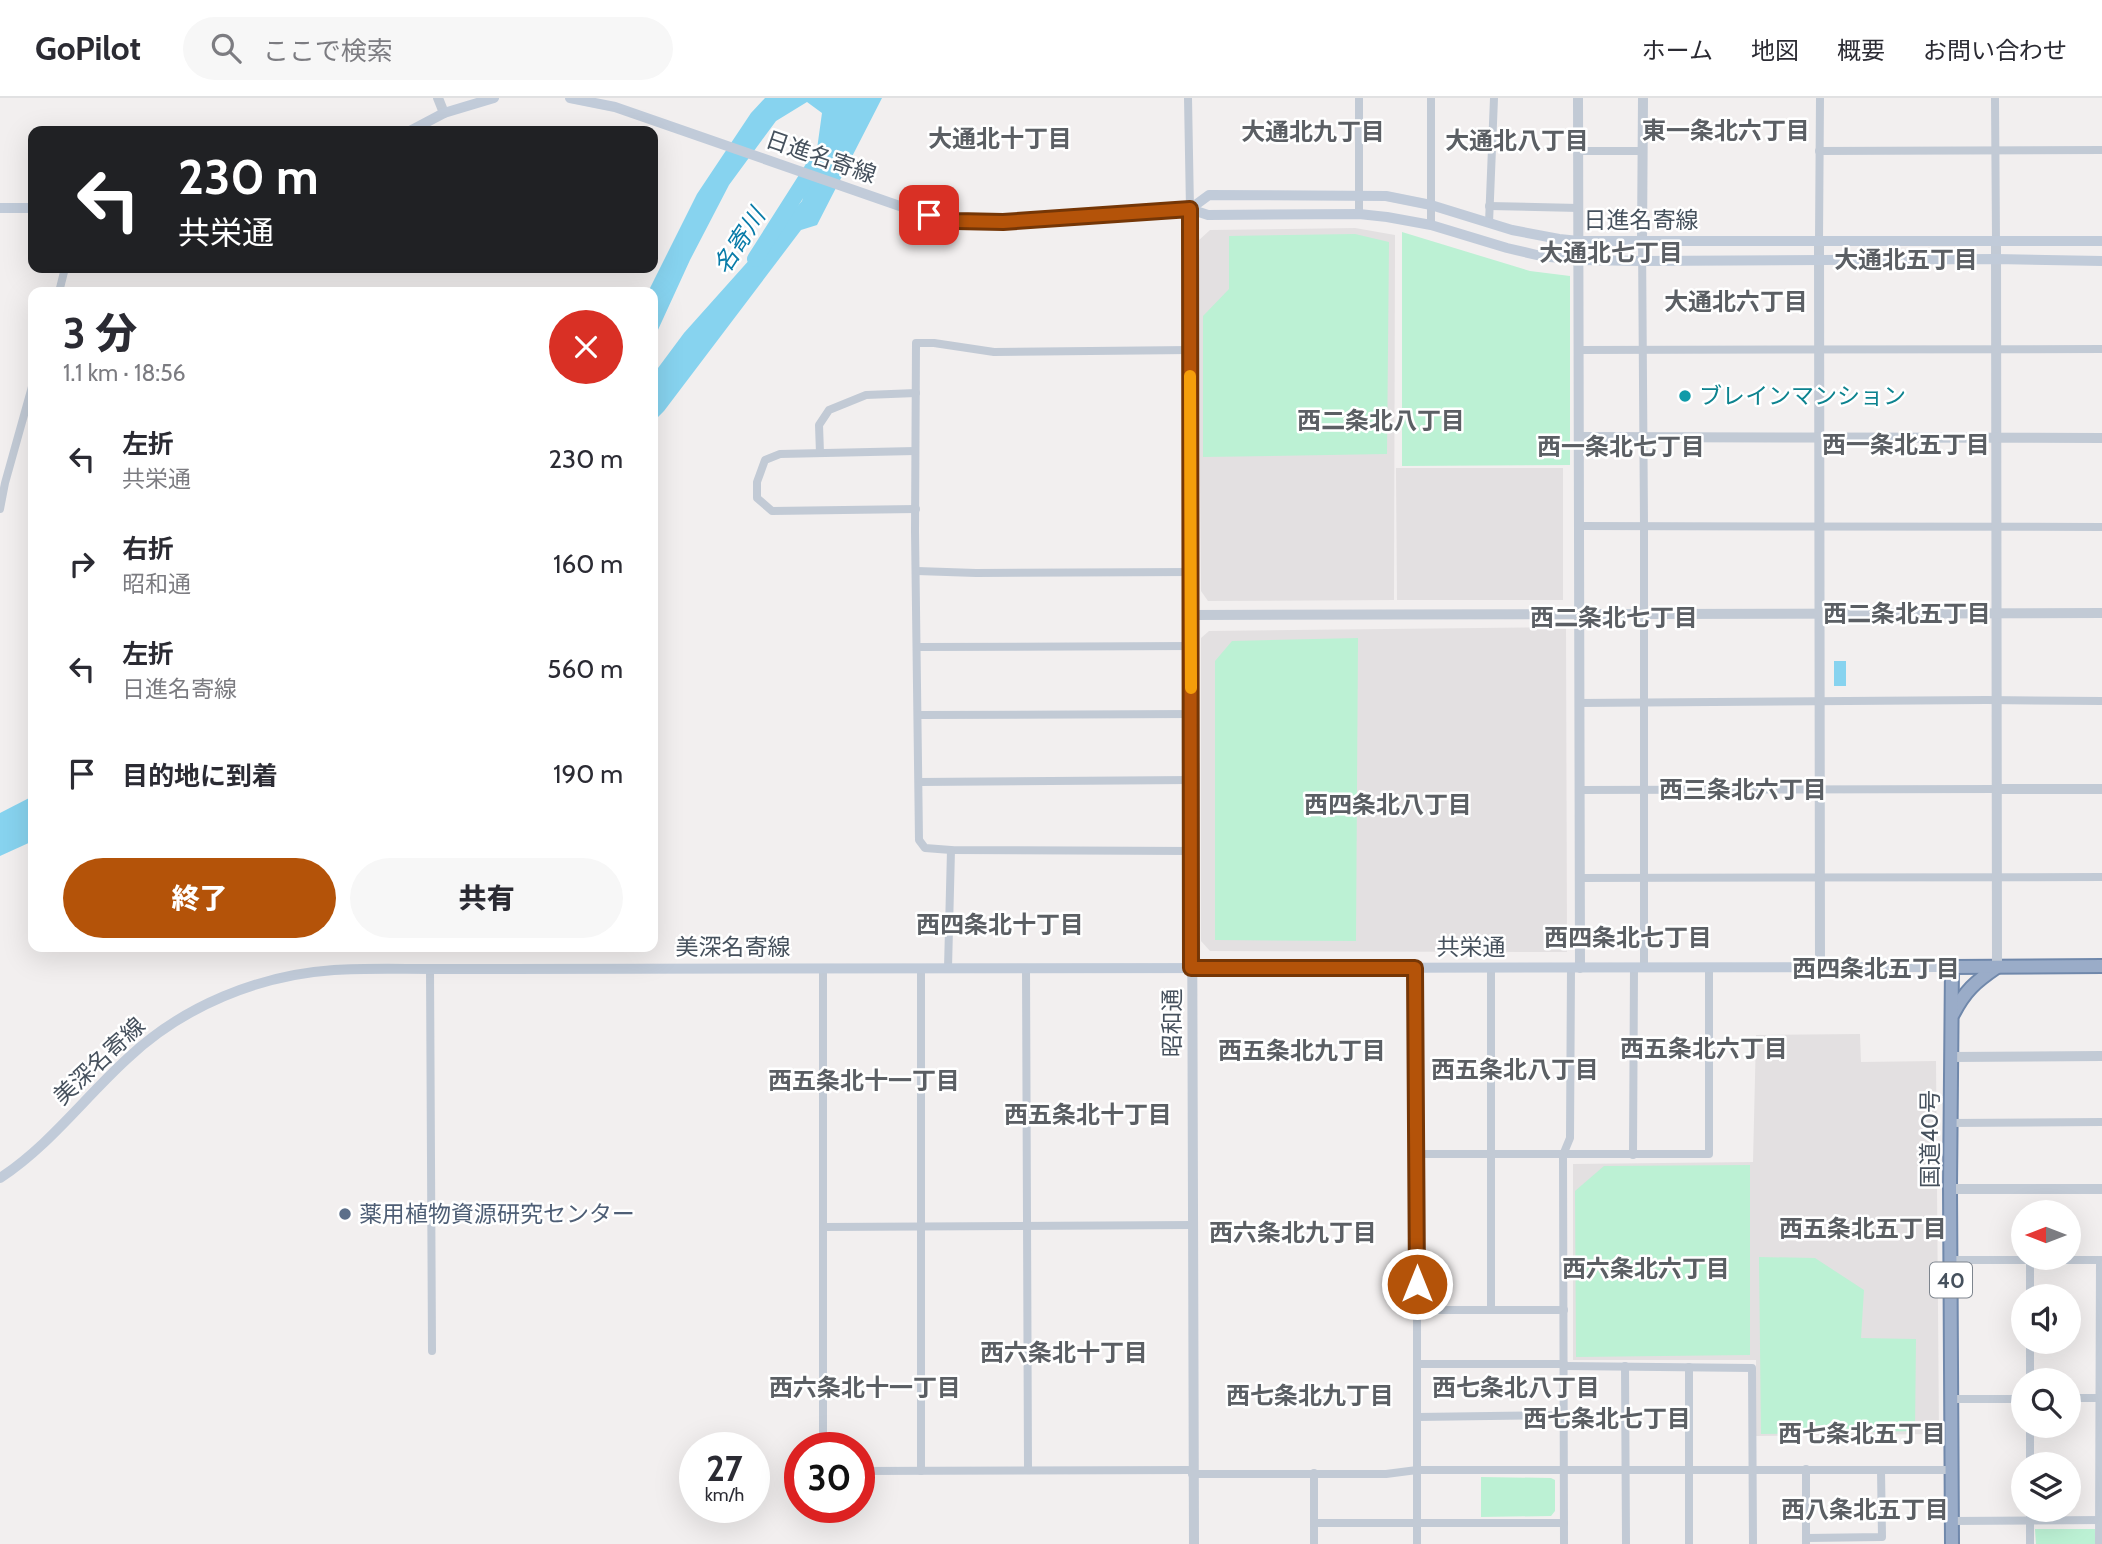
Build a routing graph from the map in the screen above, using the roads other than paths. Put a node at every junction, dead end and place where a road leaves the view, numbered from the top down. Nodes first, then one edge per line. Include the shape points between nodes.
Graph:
1 (438, 98) edge
2 (494, 98) edge
3 (570, 98) edge
4 (1188, 98) edge
5 (1359, 98) edge
6 (1431, 98) edge
7 (1494, 98) edge
8 (1578, 98) edge
9 (1643, 98) edge
10 (1819, 98) edge
11 (1995, 98) edge
12 (589, 100) edge
13 (444, 113) junction
14 (419, 126) edge
15 (1995, 150) junction
16 (2102, 150) edge
17 (1578, 151) junction
18 (1643, 151) junction
19 (1819, 151) junction
20 (1360, 196) junction
21 (1431, 205) junction
22 (1489, 206) junction
23 (0, 208) edge
24 (28, 208) edge
25 (1579, 208) junction
26 (1190, 209) junction
27 (1359, 214) junction
28 (1489, 223) junction
29 (1431, 225) junction
30 (1642, 240) junction
31 (1819, 240) junction
32 (1996, 240) junction
33 (1579, 241) junction
34 (2102, 241) edge
35 (1996, 259) junction
36 (1578, 260) junction
37 (1642, 261) junction
38 (1819, 261) junction
39 (2102, 261) edge
40 (2102, 349) edge
41 (1190, 350) junction
42 (1578, 350) junction
43 (1643, 350) junction
44 (1819, 350) junction
45 (1996, 350) junction
46 (916, 393) junction
47 (28, 401) edge
48 (1643, 437) junction
49 (1579, 438) junction
50 (1819, 438) junction
51 (1996, 438) junction
52 (2102, 438) edge
53 (915, 450) junction
54 (820, 453) junction
55 (0, 509) edge
56 (916, 509) junction
57 (1644, 525) junction
58 (1578, 526) junction
59 (1819, 526) junction
60 (1996, 526) junction
61 (2102, 527) edge
62 (917, 571) junction
63 (1191, 572) junction
64 (1820, 613) junction
65 (1578, 614) junction
66 (1644, 614) junction
67 (1996, 614) junction
68 (2102, 614) edge
69 (1191, 615) junction
70 (1191, 646) junction
71 (918, 647) junction
72 (1997, 700) junction
73 (1821, 701) junction
74 (2102, 701) edge
75 (1579, 703) junction
76 (1644, 703) junction
77 (918, 715) junction
78 (1191, 715) junction
79 (1191, 780) junction
80 (920, 782) junction
81 (1820, 789) junction
82 (1997, 789) junction
83 (2102, 789) edge
84 (1579, 790) junction
85 (1644, 790) junction
86 (951, 850) junction
87 (1192, 851) junction
88 (1644, 877) junction
89 (1997, 877) junction
90 (2102, 877) edge
91 (1579, 878) junction
92 (1821, 879) junction
93 (2102, 966) edge
94 (1639, 967) junction
95 (1709, 967) junction
96 (1820, 967) junction
97 (1952, 967) junction
98 (1997, 967) junction
99 (822, 968) junction
100 (921, 968) junction
101 (948, 968) junction
102 (1026, 968) junction
103 (1191, 968) junction
104 (1415, 968) junction
105 (1491, 968) junction
106 (1575, 968) junction
107 (430, 969) junction
108 (1952, 1017) junction
109 (2102, 1056) edge
110 (1951, 1057) junction
111 (2102, 1122) edge
112 (1950, 1123) junction
113 (1417, 1154) junction
114 (1490, 1154) junction
115 (1563, 1155) junction
116 (1633, 1155) junction
117 (0, 1178) edge
118 (1950, 1189) junction
119 (2102, 1189) edge
120 (1192, 1225) junction
121 (823, 1227) junction
122 (920, 1227) junction
123 (1028, 1227) junction
124 (1951, 1260) junction
125 (2011, 1260) edge
126 (2081, 1261) edge
127 (2101, 1261) edge
128 (1417, 1310) junction
129 (1491, 1310) junction
130 (1564, 1310) junction
131 (432, 1351) dead end
132 (1417, 1364) junction
133 (1564, 1365) junction
134 (1625, 1366) junction
135 (1689, 1367) junction
136 (2081, 1398) edge
137 (2100, 1398) edge
138 (1951, 1399) junction
139 (2011, 1399) edge
140 (1564, 1415) junction
141 (1417, 1417) junction
142 (824, 1432) edge
143 (1625, 1469) junction
144 (1689, 1469) junction
145 (1752, 1469) junction
146 (1806, 1469) junction
147 (1028, 1470) junction
148 (1417, 1470) junction
149 (1564, 1470) junction
150 (1881, 1470) junction
151 (1951, 1470) junction
152 (875, 1471) edge
153 (921, 1471) junction
154 (1192, 1472) junction
155 (1314, 1473) junction
156 (2081, 1520) edge
157 (2101, 1520) edge
158 (1952, 1521) junction
159 (2011, 1521) edge
160 (2030, 1522) edge
161 (1564, 1523) junction
162 (1314, 1524) junction
163 (1417, 1524) junction
164 (1807, 1541) edge
165 (1194, 1544) edge
166 (1314, 1544) edge
167 (1417, 1544) edge
168 (1564, 1544) edge
169 (1626, 1544) edge
170 (1689, 1544) edge
171 (1753, 1544) edge
172 (1952, 1544) edge
173 (2030, 1544) edge
174 (2099, 1544) edge

1 - 13 street
2 - 13 main road
3 - 12 main road, 日進名寄線
4 - 26 street
5 - 20 street
6 - 21 street
7 - 22 street
8 - 17 street
9 - 18 street
10 - 19 street
11 - 15 street
12 - 26 main road, 日進名寄線 via 914,211 956,221
13 - 14 main road
15 - 16 street
15 - 19 street
15 - 32 street
17 - 18 street
17 - 25 street
18 - 30 street
19 - 31 street
20 - 21 main road, 日進名寄線
20 - 26 main road, 日進名寄線 via 1209,195
20 - 27 street
21 - 28 main road, 日進名寄線
21 - 29 street
22 - 25 street
22 - 28 street
23 - 24 main road
25 - 33 street
26 - 27 main road, 日進名寄線 via 1208,215
26 - 41 street, 昭和通
27 - 29 main road, 日進名寄線
28 - 33 main road, 日進名寄線
29 - 36 main road, 日進名寄線 via 1507,248
30 - 31 main road, 日進名寄線
30 - 33 main road, 日進名寄線
30 - 37 street
31 - 32 main road, 日進名寄線
31 - 38 street
32 - 34 main road, 日進名寄線
32 - 35 street
33 - 36 street
35 - 38 main road, 日進名寄線
35 - 39 main road, 日進名寄線
35 - 45 street
36 - 37 main road, 日進名寄線
36 - 42 street
37 - 38 main road, 日進名寄線
37 - 43 street
38 - 44 street
40 - 45 street
41 - 46 street via 994,352 916,343
41 - 63 street, 昭和通
42 - 43 street
42 - 49 street
43 - 44 street
43 - 48 street
44 - 45 street
44 - 50 street
45 - 51 street
46 - 53 street
46 - 54 street via 866,395 829,410 819,425
47 - 55 street
48 - 49 street
48 - 50 street
48 - 57 street
49 - 58 street
50 - 51 street
50 - 59 street
51 - 52 street
51 - 60 street
53 - 54 street
53 - 56 street
54 - 56 street via 780,454 765,460 757,498 772,512
56 - 62 street
57 - 58 street
57 - 59 street
57 - 66 street
58 - 65 street
59 - 60 street
59 - 64 street
60 - 61 street
60 - 67 street
62 - 63 street
62 - 71 street
63 - 69 street, 昭和通
64 - 66 street
64 - 67 street
64 - 73 street
65 - 66 street
65 - 69 street
65 - 75 street
66 - 76 street
67 - 68 street
67 - 72 street
69 - 70 street, 昭和通
70 - 71 street
70 - 78 street, 昭和通
71 - 77 street
72 - 73 street
72 - 74 street
72 - 82 street
73 - 76 street
73 - 81 street
75 - 76 street
75 - 84 street
76 - 85 street
77 - 78 street
77 - 80 street
78 - 79 street, 昭和通
79 - 80 street
79 - 87 street, 昭和通
80 - 86 street via 919,840 925,848
81 - 82 street
81 - 85 street
81 - 92 street
82 - 83 street
82 - 89 street
84 - 85 street
84 - 91 street
85 - 88 street
86 - 87 street
86 - 101 street
87 - 103 street, 昭和通
88 - 91 street
88 - 92 street
88 - 94 street
89 - 90 street
89 - 92 street
89 - 98 street
91 - 106 street
92 - 96 street
93 - 98 highway
94 - 95 main road, 共栄通
94 - 106 main road, 共栄通
94 - 116 street
95 - 96 main road, 共栄通
95 - 116 street via 1709,1154
96 - 97 main road, 共栄通
97 - 98 highway
97 - 108 highway, 国道40号 / 40
98 - 108 highway via 1974,982
99 - 100 main road, 共栄通
99 - 107 main road, 美深名寄線
99 - 121 street
100 - 101 main road, 共栄通
100 - 122 street
101 - 102 main road, 共栄通
102 - 103 main road, 共栄通
102 - 123 street
103 - 104 main road, 共栄通
103 - 120 street, 昭和通
104 - 105 main road, 共栄通
104 - 113 street
105 - 106 main road, 共栄通
105 - 114 street
106 - 115 street via 1570,1138
107 - 117 main road, 美深名寄線 via 295,975 212,1002 130,1056 30,1155
107 - 131 street
108 - 110 highway, 国道40号 / 40
109 - 110 street
110 - 112 highway, 国道40号 / 40
111 - 112 street
112 - 118 highway, 国道40号 / 40
113 - 114 street
113 - 128 street
114 - 115 street
114 - 129 street
115 - 116 street
115 - 130 street
118 - 119 street
118 - 124 highway, 国道40号 / 40
120 - 123 street
120 - 154 street, 昭和通
121 - 122 street
121 - 142 street
122 - 123 street
122 - 153 street
123 - 147 street
124 - 125 street
124 - 138 highway, 国道40号 / 40
126 - 127 street
127 - 137 street
128 - 129 street
128 - 132 street
129 - 130 street
130 - 133 street
132 - 133 street
132 - 141 street
133 - 134 street
133 - 140 street
134 - 135 street
134 - 143 street
135 - 144 street
135 - 145 street via 1752,1368
136 - 137 street
137 - 157 street
138 - 139 street
138 - 151 highway, 国道40号 / 40
140 - 141 street
140 - 149 street
141 - 148 street
143 - 144 street
143 - 149 street
143 - 169 street
144 - 145 street
144 - 170 street
145 - 146 street
145 - 171 street
146 - 150 street
146 - 164 street
147 - 153 street
147 - 154 street
148 - 149 street
148 - 155 street
148 - 163 street
149 - 161 street
150 - 151 street
150 - 164 street via 1882,1537
151 - 158 highway, 国道40号 / 40
152 - 153 street
154 - 155 street
154 - 165 street, 昭和通
155 - 162 street
156 - 157 street
157 - 174 street
158 - 159 street
158 - 172 highway, 国道40号 / 40
160 - 173 street
161 - 163 street
161 - 168 street
162 - 163 street
162 - 166 street
163 - 167 street

